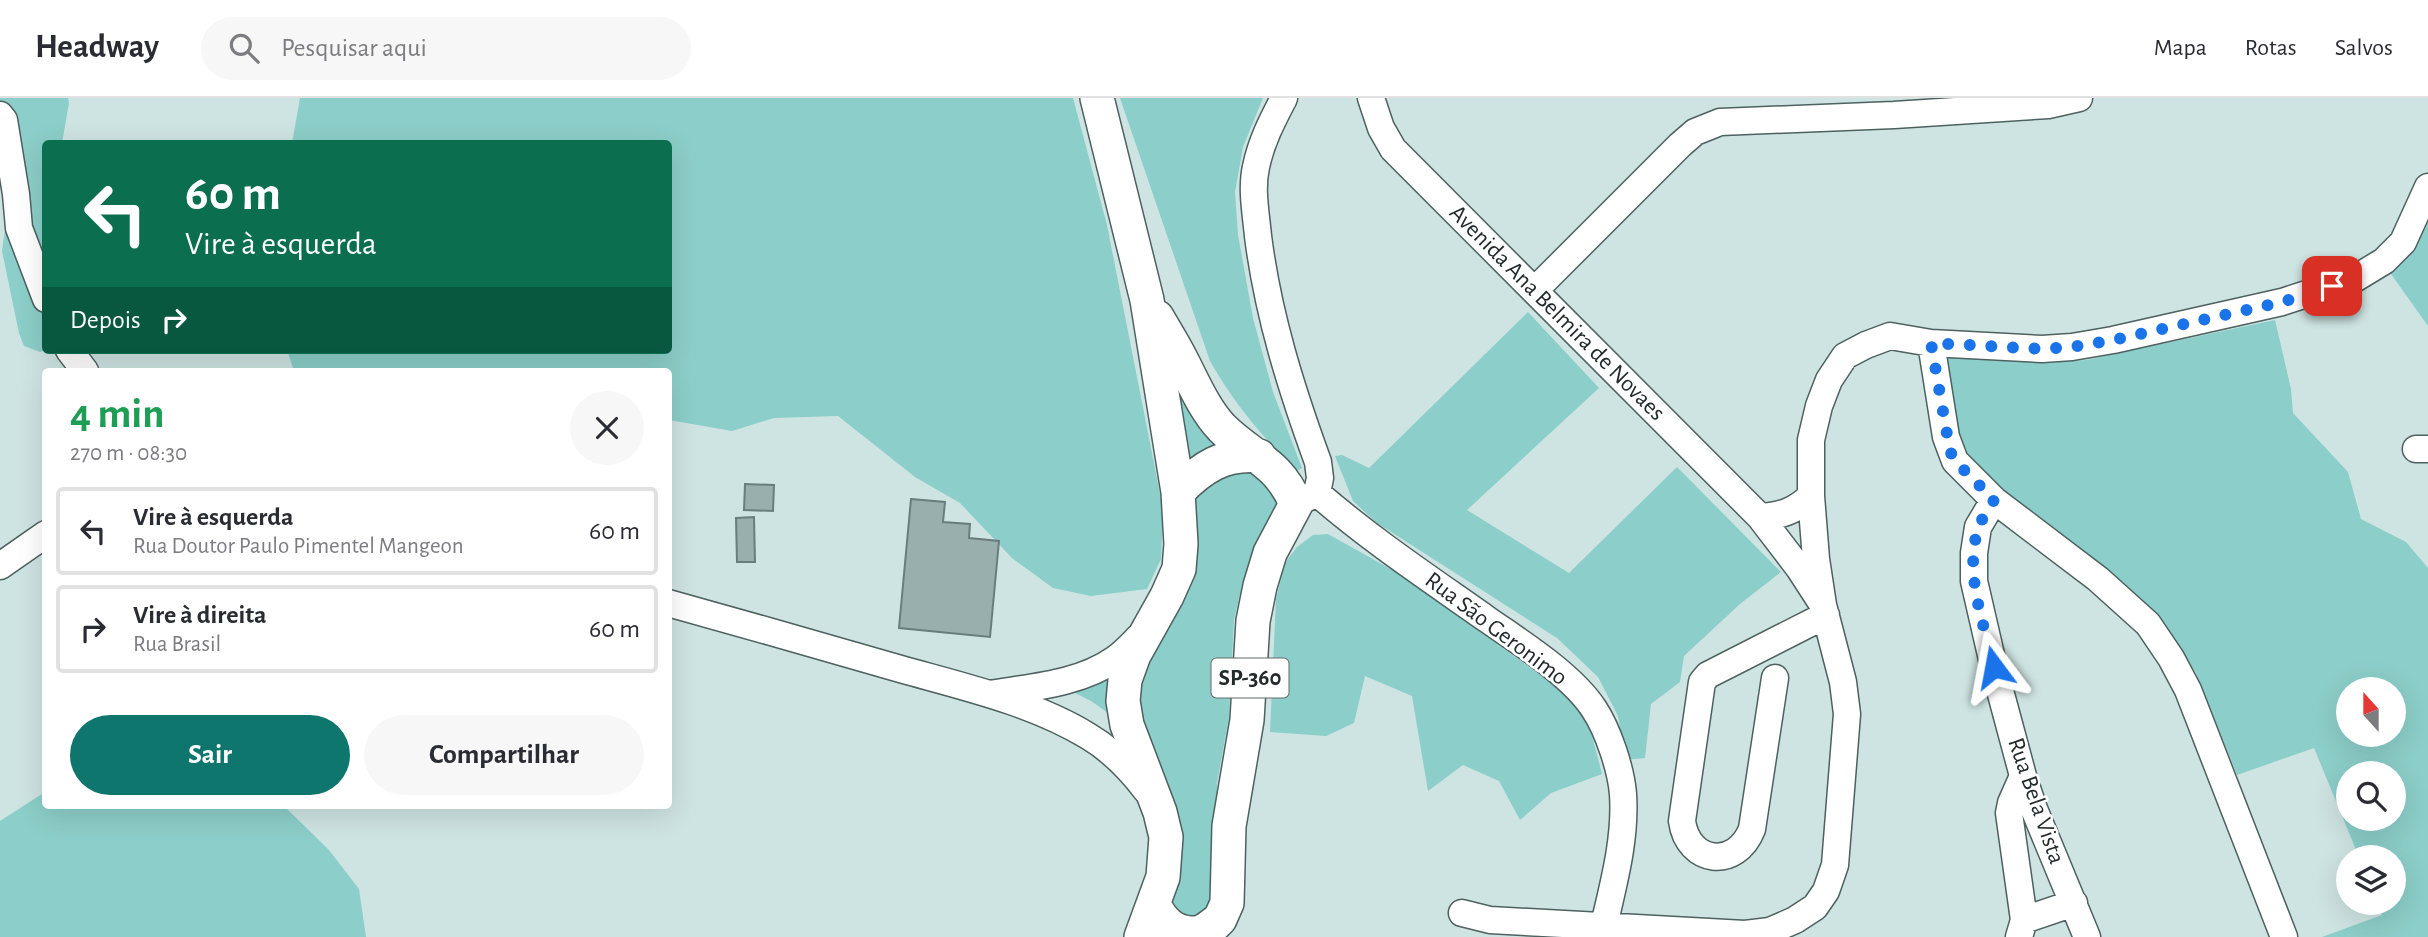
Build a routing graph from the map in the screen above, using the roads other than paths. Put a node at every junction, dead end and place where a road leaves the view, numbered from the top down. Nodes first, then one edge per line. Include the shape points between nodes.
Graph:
1 (1097, 98) edge
2 (1284, 98) edge
3 (1371, 98) edge
4 (2079, 98) edge
5 (1885, 106) edge
6 (0, 115) edge
7 (2428, 187) edge
8 (8, 195) edge
9 (42, 288) edge
10 (1535, 290) junction
11 (1147, 300) junction
12 (1931, 343) junction
13 (72, 354) edge
14 (83, 368) edge
15 (1259, 456) junction
16 (1178, 492) junction
17 (1811, 496) junction
18 (1307, 498) junction
19 (1994, 500) junction
20 (1760, 517) junction
21 (42, 537) edge
22 (0, 566) edge
23 (672, 604) edge
24 (1824, 610) junction
25 (1148, 628) junction
26 (1775, 678) dead end
27 (990, 694) junction
28 (2023, 776) junction
29 (1158, 806) junction
30 (2074, 903) junction
31 (1154, 904) junction
32 (1462, 913) dead end
33 (1211, 928) edge
34 (2022, 929) edge
35 (1605, 931) edge
36 (1142, 937) edge
37 (2087, 937) edge
38 (2284, 937) edge

1 - 11 main road
2 - 18 street via 1265,135 1255,170 1254,203 1263,276 1283,359 1318,462 1320,478
3 - 10 street, Avenida Ana Belmira de Novaes via 1393,149
4 - 5 street via 2048,105
5 - 10 street via 1720,122 1695,132
6 - 8 street
7 - 12 street via 2403,242 2384,261 2356,278 2282,302 2072,347
8 - 9 street
10 - 20 street, Avenida Ana Belmira de Novaes
11 - 15 main road via 1222,428
11 - 16 main road
12 - 17 street via 1890,336 1845,356 1819,406 1811,440
12 - 19 street via 1950,451
13 - 14 street
15 - 16 main road via 1241,455 1218,462 1198,472
15 - 18 main road
16 - 25 main road via 1179,569
17 - 20 street via 1787,513
17 - 24 street
18 - 33 main road, SP-360 via 1270,553 1260,586 1253,621 1247,720 1229,826 1227,903
18 - 35 street, Rua São Geronimo via 1357,527 1531,651 1593,707 1607,733 1623,790 1623,828
19 - 28 street, Rua Bela Vista via 1978,527 1974,581
19 - 38 street via 2098,579 2148,624 2171,658 2188,690
20 - 24 street, Avenida Ana Belmira de Novaes via 1800,568
21 - 22 street
23 - 27 street
24 - 26 street via 1702,682 1682,821 1689,843 1707,856 1730,855 1748,840
24 - 35 street via 1847,714 1835,865 1826,891 1815,907 1770,931
25 - 27 street via 1097,670
25 - 29 main road via 1125,680 1123,701 1127,725
27 - 29 street via 1088,736 1133,773
28 - 30 street, Rua Bela Vista
28 - 34 street via 2009,813
29 - 31 main road via 1166,856
30 - 34 street
30 - 37 street, Rua Bela Vista
31 - 33 main road, SP-360 via 1170,928 1185,933
31 - 36 main road
32 - 35 street

